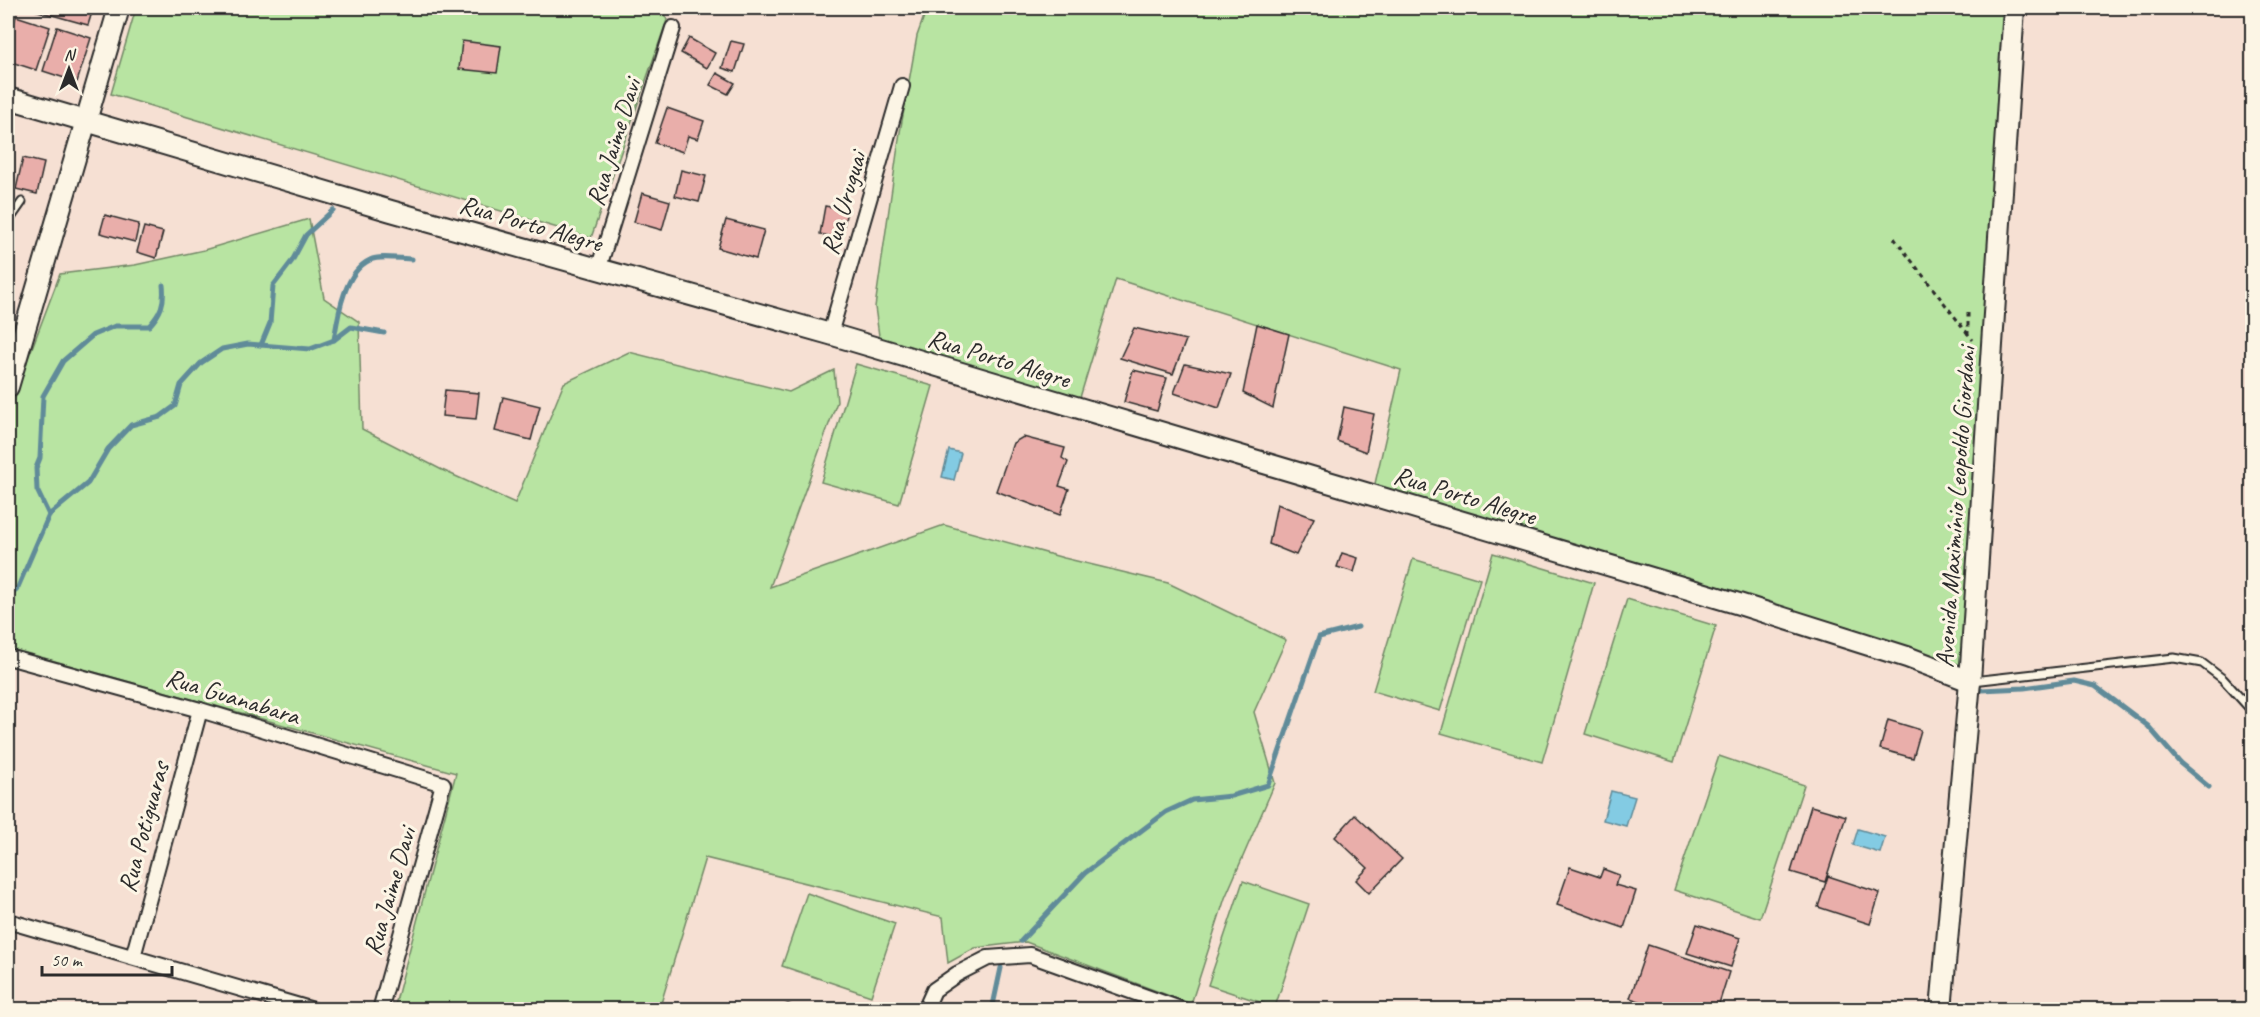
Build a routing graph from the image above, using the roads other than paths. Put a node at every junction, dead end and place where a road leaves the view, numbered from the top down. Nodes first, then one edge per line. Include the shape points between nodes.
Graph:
1 (119, 8) edge
2 (2014, 8) edge
3 (673, 28) dead end
4 (902, 86) dead end
5 (8, 98) edge
6 (87, 121) junction
7 (22, 201) dead end
8 (8, 222) edge
9 (598, 270) junction
10 (830, 334) junction
11 (9, 378) edge
12 (8, 657) edge
13 (1971, 681) junction
14 (200, 710) junction
15 (2253, 711) edge
16 (443, 784) joint
17 (8, 921) edge
18 (133, 957) junction
19 (313, 1010) edge
20 (380, 1010) edge
21 (925, 1010) edge
22 (1183, 1010) edge
23 (1941, 1010) edge

1 - 6 street
2 - 13 street, Avenida Maximínio Leopoldo Giordani
3 - 9 street, Rua Jaime Davi
4 - 10 street, Rua Uruguai
5 - 6 street, Rua Porto Alegre
6 - 9 street, Rua Porto Alegre
6 - 11 street
7 - 8 lane
9 - 10 street, Rua Porto Alegre
10 - 13 street, Rua Porto Alegre via 1739,604
12 - 14 street, Rua Guanabara
13 - 15 lane via 2174,658 2202,663
13 - 23 street, Avenida Maximínio Leopoldo Giordani
14 - 16 street, Rua Guanabara
14 - 18 street, Rua Potiguaras
16 - 20 street, Rua Jaime Davi
17 - 18 street
18 - 19 street
21 - 22 street via 934,990 957,974 988,958 1029,955

